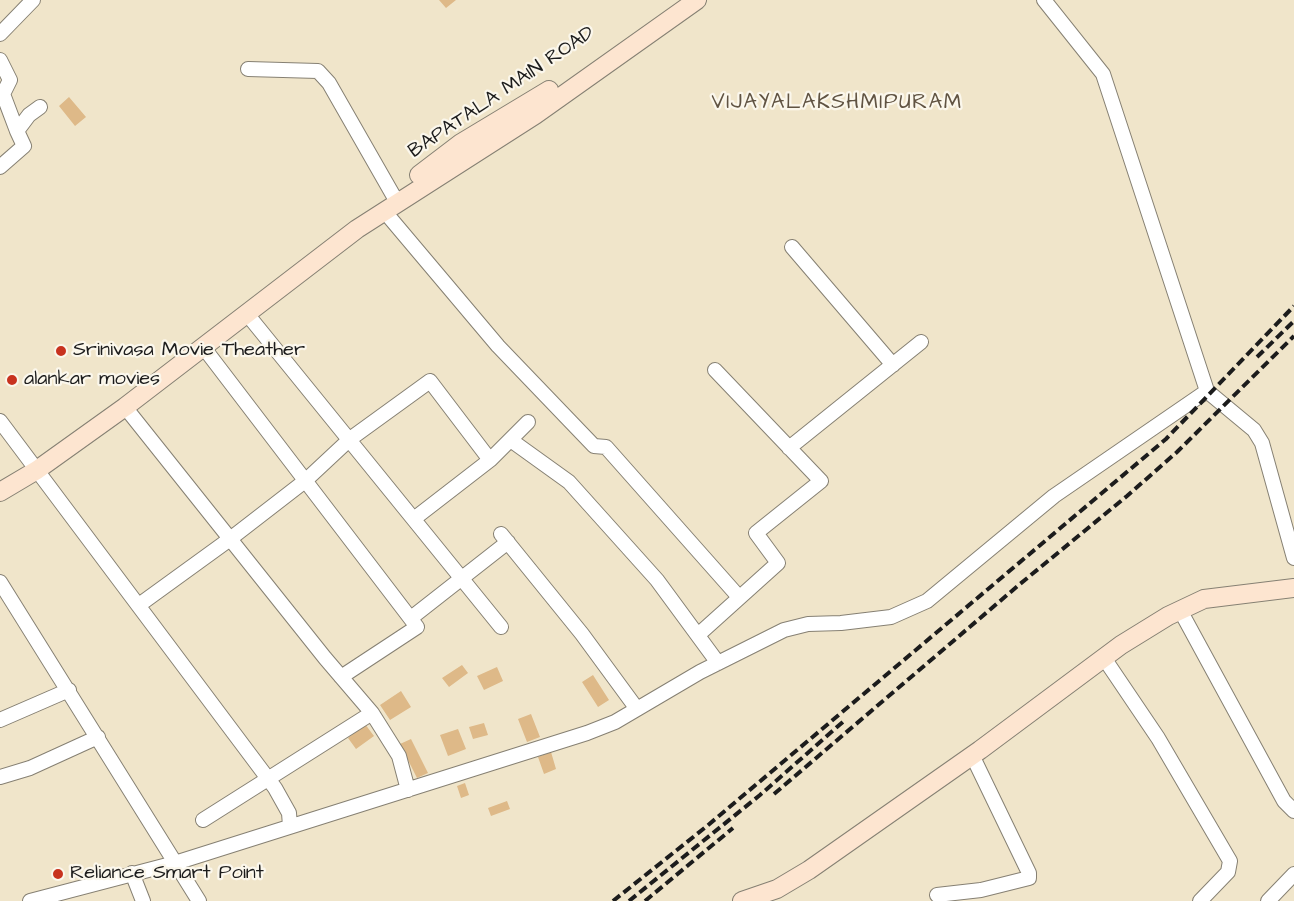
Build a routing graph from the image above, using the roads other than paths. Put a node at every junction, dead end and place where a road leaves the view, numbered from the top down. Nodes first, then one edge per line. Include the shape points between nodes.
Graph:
1 (33, 0) edge
2 (677, 0) edge
3 (697, 0) edge
4 (1044, 0) edge
5 (0, 34) edge
6 (0, 60) edge
7 (248, 69) dead end
8 (40, 107) dead end
9 (17, 130) junction
10 (0, 167) edge
11 (397, 198) junction
12 (385, 212) junction
13 (357, 229) junction
14 (792, 247) dead end
15 (247, 314) junction
16 (921, 342) dead end
17 (204, 348) junction
18 (893, 365) junction
19 (715, 370) dead end
20 (1206, 391) junction
21 (125, 407) junction
22 (0, 421) edge
23 (528, 422) dead end
24 (350, 439) junction
25 (512, 441) junction
26 (789, 448) junction
27 (490, 460) junction
28 (38, 470) junction
29 (305, 481) junction
30 (0, 492) edge
31 (415, 518) junction
32 (230, 539) junction
33 (1294, 558) edge
34 (461, 579) junction
35 (0, 582) edge
36 (1294, 588) edge
37 (738, 596) junction
38 (139, 605) junction
39 (1180, 610) junction
40 (411, 618) junction
41 (501, 627) dead end
42 (698, 635) junction
43 (1104, 658) junction
44 (718, 663) junction
45 (341, 677) junction
46 (69, 690) junction
47 (637, 709) junction
48 (372, 713) junction
49 (0, 720) edge
50 (98, 737) junction
51 (972, 755) junction
52 (0, 777) edge
53 (268, 779) junction
54 (408, 790) junction
55 (1294, 811) edge
56 (203, 820) dead end
57 (290, 826) junction
58 (175, 863) junction
59 (132, 873) junction
60 (1294, 874) edge
61 (937, 895) dead end
62 (30, 901) edge
63 (142, 901) edge
64 (199, 901) edge
65 (742, 901) edge
66 (1200, 901) edge
67 (1268, 901) edge

1 - 5 street
2 - 11 main road, BAPATALA MAIN ROAD via 536,100 461,143
3 - 11 main road, BAPATALA MAIN ROAD via 535,115
4 - 20 street via 1102,74
6 - 9 street via 10,80 3,94
7 - 11 street via 318,71 329,83
8 - 9 street
9 - 10 street via 24,146
11 - 12 main road, BAPATALA MAIN ROAD
11 - 13 main road, BAPATALA MAIN ROAD via 369,213
12 - 13 main road, BAPATALA MAIN ROAD
12 - 37 street via 498,346 594,446 606,447
13 - 15 main road, BAPATALA MAIN ROAD
14 - 18 street
15 - 17 main road, BAPATALA MAIN ROAD
15 - 24 street
16 - 18 street
17 - 21 main road, BAPATALA MAIN ROAD
17 - 29 street
18 - 26 street
19 - 26 street
20 - 33 street via 1254,430 1262,443
20 - 44 street via 1054,496 927,601 891,617 808,624 784,630
21 - 28 main road, BAPATALA MAIN ROAD
21 - 32 street
22 - 28 street
23 - 25 street
24 - 27 street via 430,381
24 - 29 street
24 - 31 street
25 - 27 street
25 - 42 street via 569,482 657,580
26 - 37 street via 821,481 756,533 778,563
27 - 31 street
28 - 30 main road, BAPATALA MAIN ROAD
28 - 38 street
29 - 32 street
29 - 40 street
31 - 34 street
32 - 38 street
32 - 45 street
34 - 40 street
34 - 41 street
34 - 47 street via 504,538
35 - 46 street
36 - 39 main road via 1204,600
37 - 42 street
38 - 53 street
39 - 43 main road
39 - 55 street via 1284,801
40 - 45 street via 417,627
42 - 44 street
43 - 51 main road
43 - 66 street via 1158,738 1230,861 1228,872
44 - 47 street
45 - 48 street
46 - 49 street
46 - 50 street
47 - 54 street via 587,733
48 - 53 street
48 - 54 street via 399,756
50 - 52 street via 30,768
50 - 58 street
51 - 61 street via 1029,878 981,890
51 - 65 main road via 809,870 777,889
53 - 56 street
53 - 57 street via 289,813
54 - 57 street
57 - 58 street
58 - 59 street
58 - 64 street
59 - 62 street
59 - 63 street
60 - 67 street

